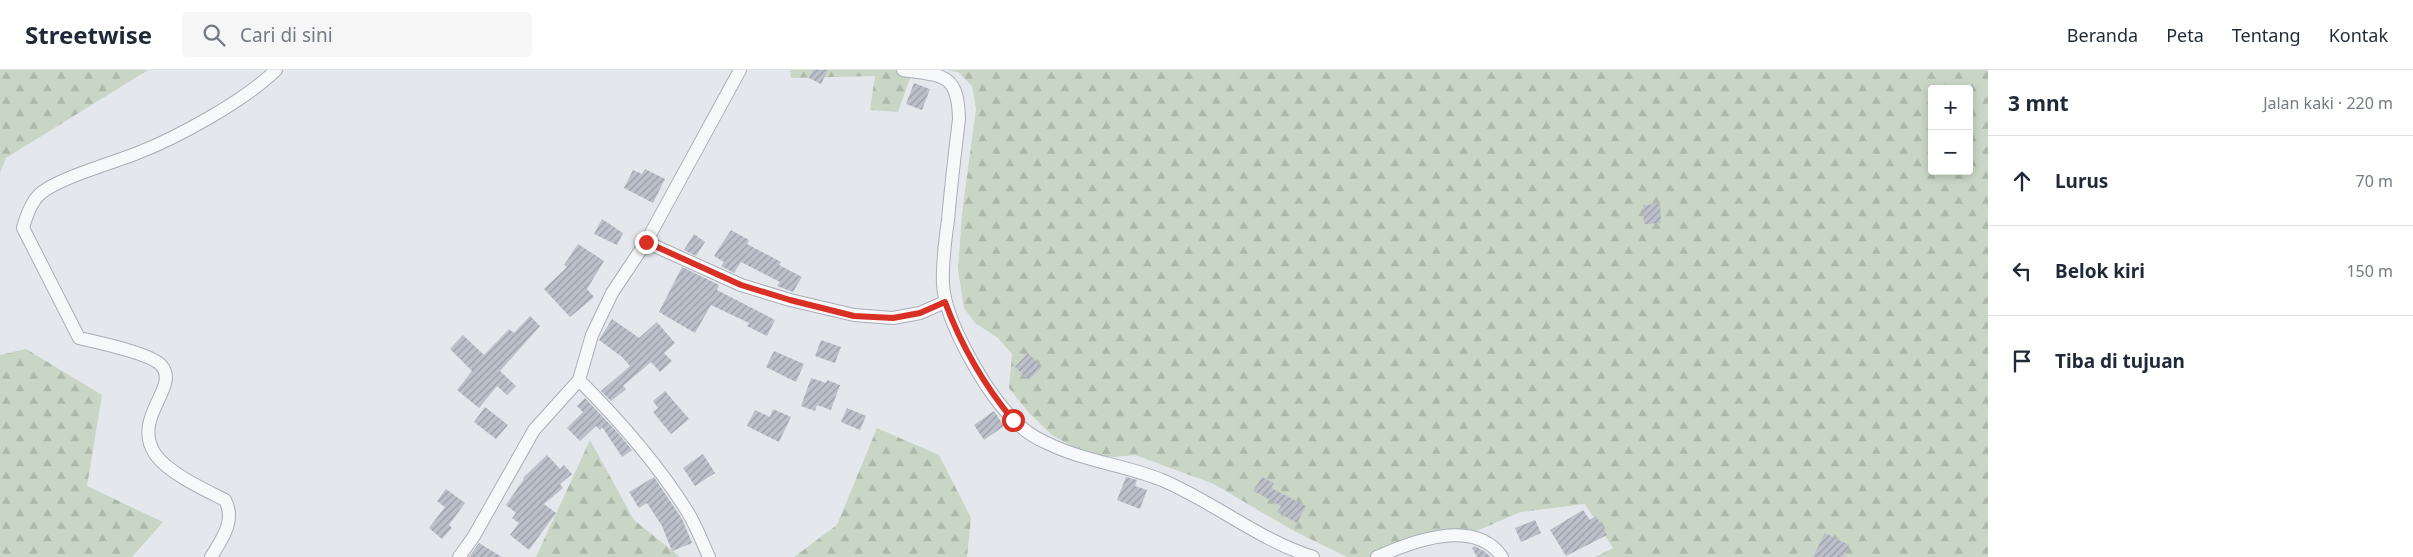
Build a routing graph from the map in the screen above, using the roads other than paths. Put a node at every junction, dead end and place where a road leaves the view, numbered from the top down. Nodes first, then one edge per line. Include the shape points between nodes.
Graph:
1 (276, 70) edge
2 (740, 70) edge
3 (903, 70) edge
4 (646, 242) junction
5 (945, 302) junction
6 (580, 380) junction
7 (211, 557) edge
8 (459, 557) edge
9 (709, 557) edge
10 (1313, 557) edge
11 (1377, 557) edge
12 (1502, 557) edge

1 - 7 street via 229,106 149,149 39,194 22,228 79,338 115,346 162,366 166,376 165,388 148,423 148,437 156,455 174,471 225,500 230,508 225,535
2 - 4 street
3 - 5 street via 948,80 955,88 959,103 944,258
4 - 5 street via 741,285 854,316 893,318 920,313
4 - 6 street via 612,293 592,335
5 - 10 street via 980,376 1008,414 1028,432 1066,451 1131,469 1176,486 1275,541
6 - 8 street via 534,430
6 - 9 street via 618,418 671,488 688,513
11 - 12 street via 1420,539 1460,536 1490,543

